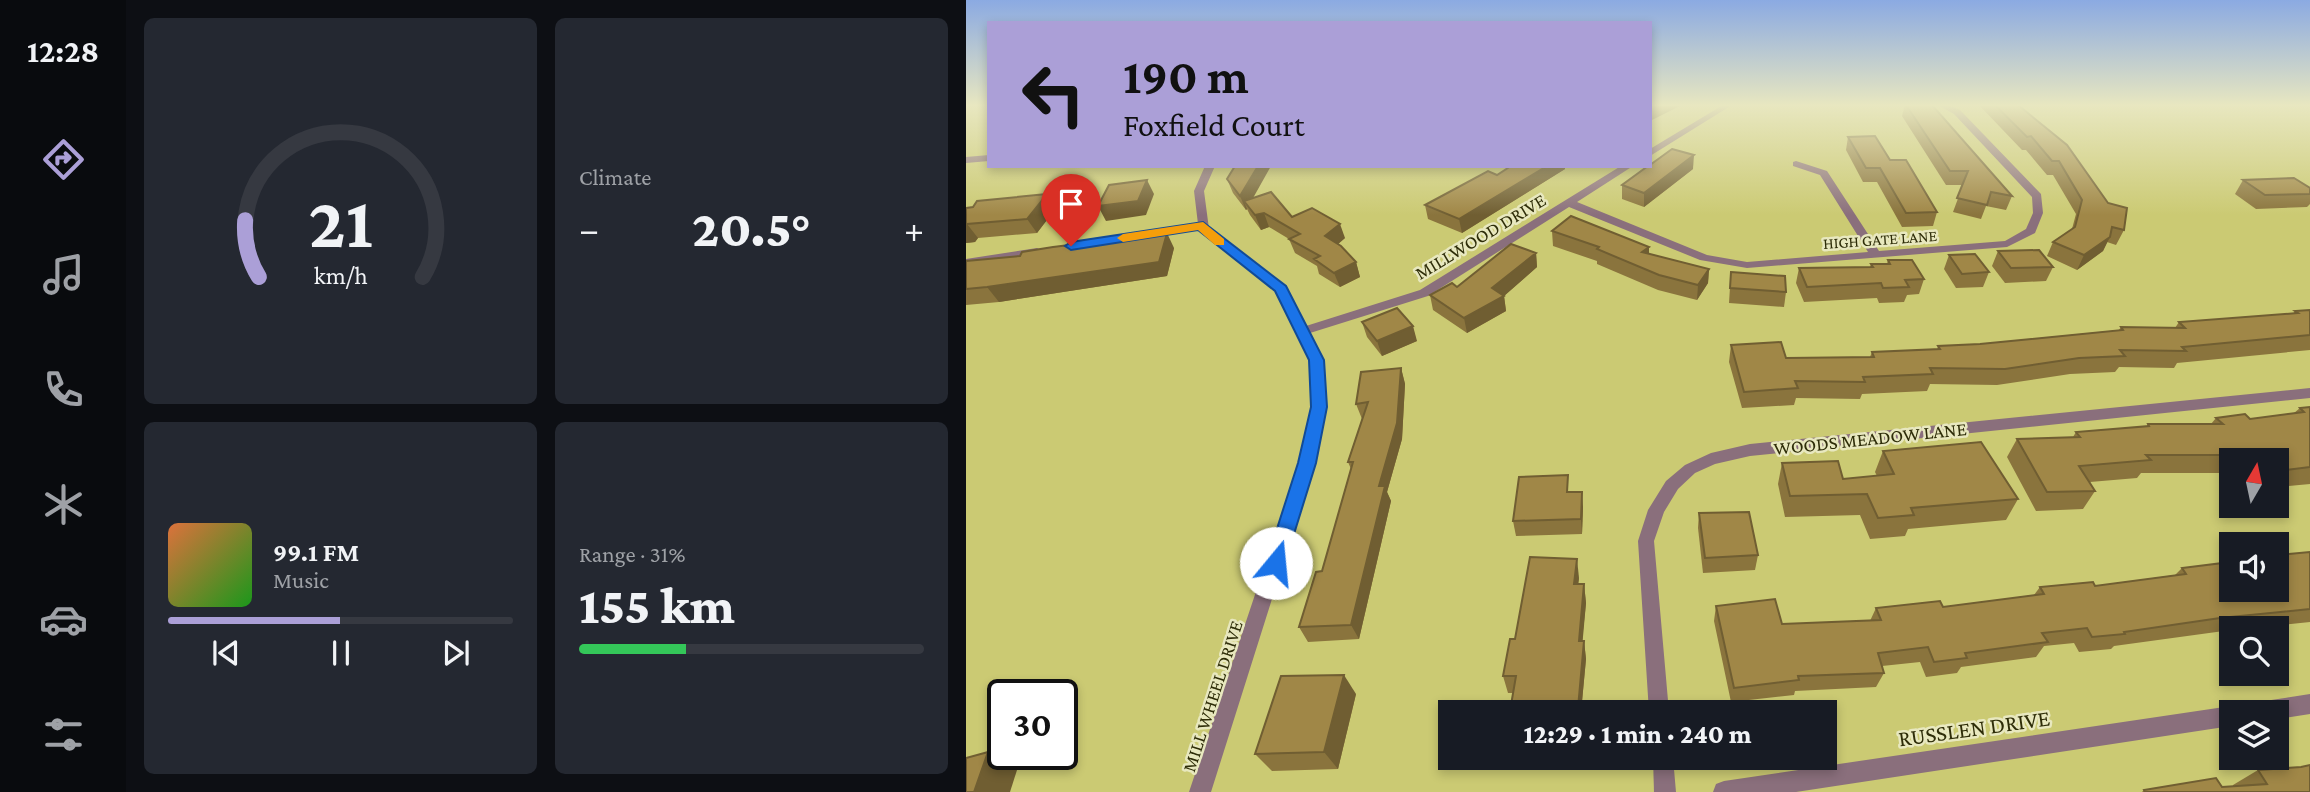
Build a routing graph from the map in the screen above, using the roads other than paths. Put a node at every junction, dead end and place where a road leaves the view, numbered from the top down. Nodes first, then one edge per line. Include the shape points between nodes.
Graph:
1 (1668, 142) edge
2 (1985, 142) edge
3 (1652, 152) edge
4 (987, 158) edge
5 (966, 160) edge
6 (1796, 163) dead end
7 (1209, 168) edge
8 (1625, 168) edge
9 (1569, 203) junction
10 (1203, 226) junction
11 (1071, 246) edge
12 (1045, 250) edge
13 (1876, 255) junction
14 (966, 262) edge
15 (1302, 331) junction
16 (2310, 393) edge
17 (1658, 700) edge
18 (2310, 705) edge
19 (2289, 708) edge
20 (2219, 718) edge
21 (1664, 770) edge
22 (1200, 792) edge
23 (1665, 792) edge
24 (1724, 792) edge

1 - 3 street
2 - 13 street, HIGH GATE LANE via 2037,196 2038,213 2031,231 2007,244
4 - 5 street
6 - 13 street via 1825,173
7 - 10 street via 1199,191
8 - 9 street, MILLWOOD DRIVE
9 - 13 street, HIGH GATE LANE via 1704,257 1747,265
9 - 15 street, MILLWOOD DRIVE via 1424,293
10 - 11 street
10 - 15 street, MILL WHEEL DRIVE via 1281,289
12 - 14 street
15 - 22 street, MILL WHEEL DRIVE via 1317,360 1319,407 1307,463
16 - 17 street, WOODS MEADOW LANE via 1750,450 1711,459 1672,485 1656,510 1646,541
18 - 19 street
20 - 24 street, RUSSLEN DRIVE
21 - 23 street

